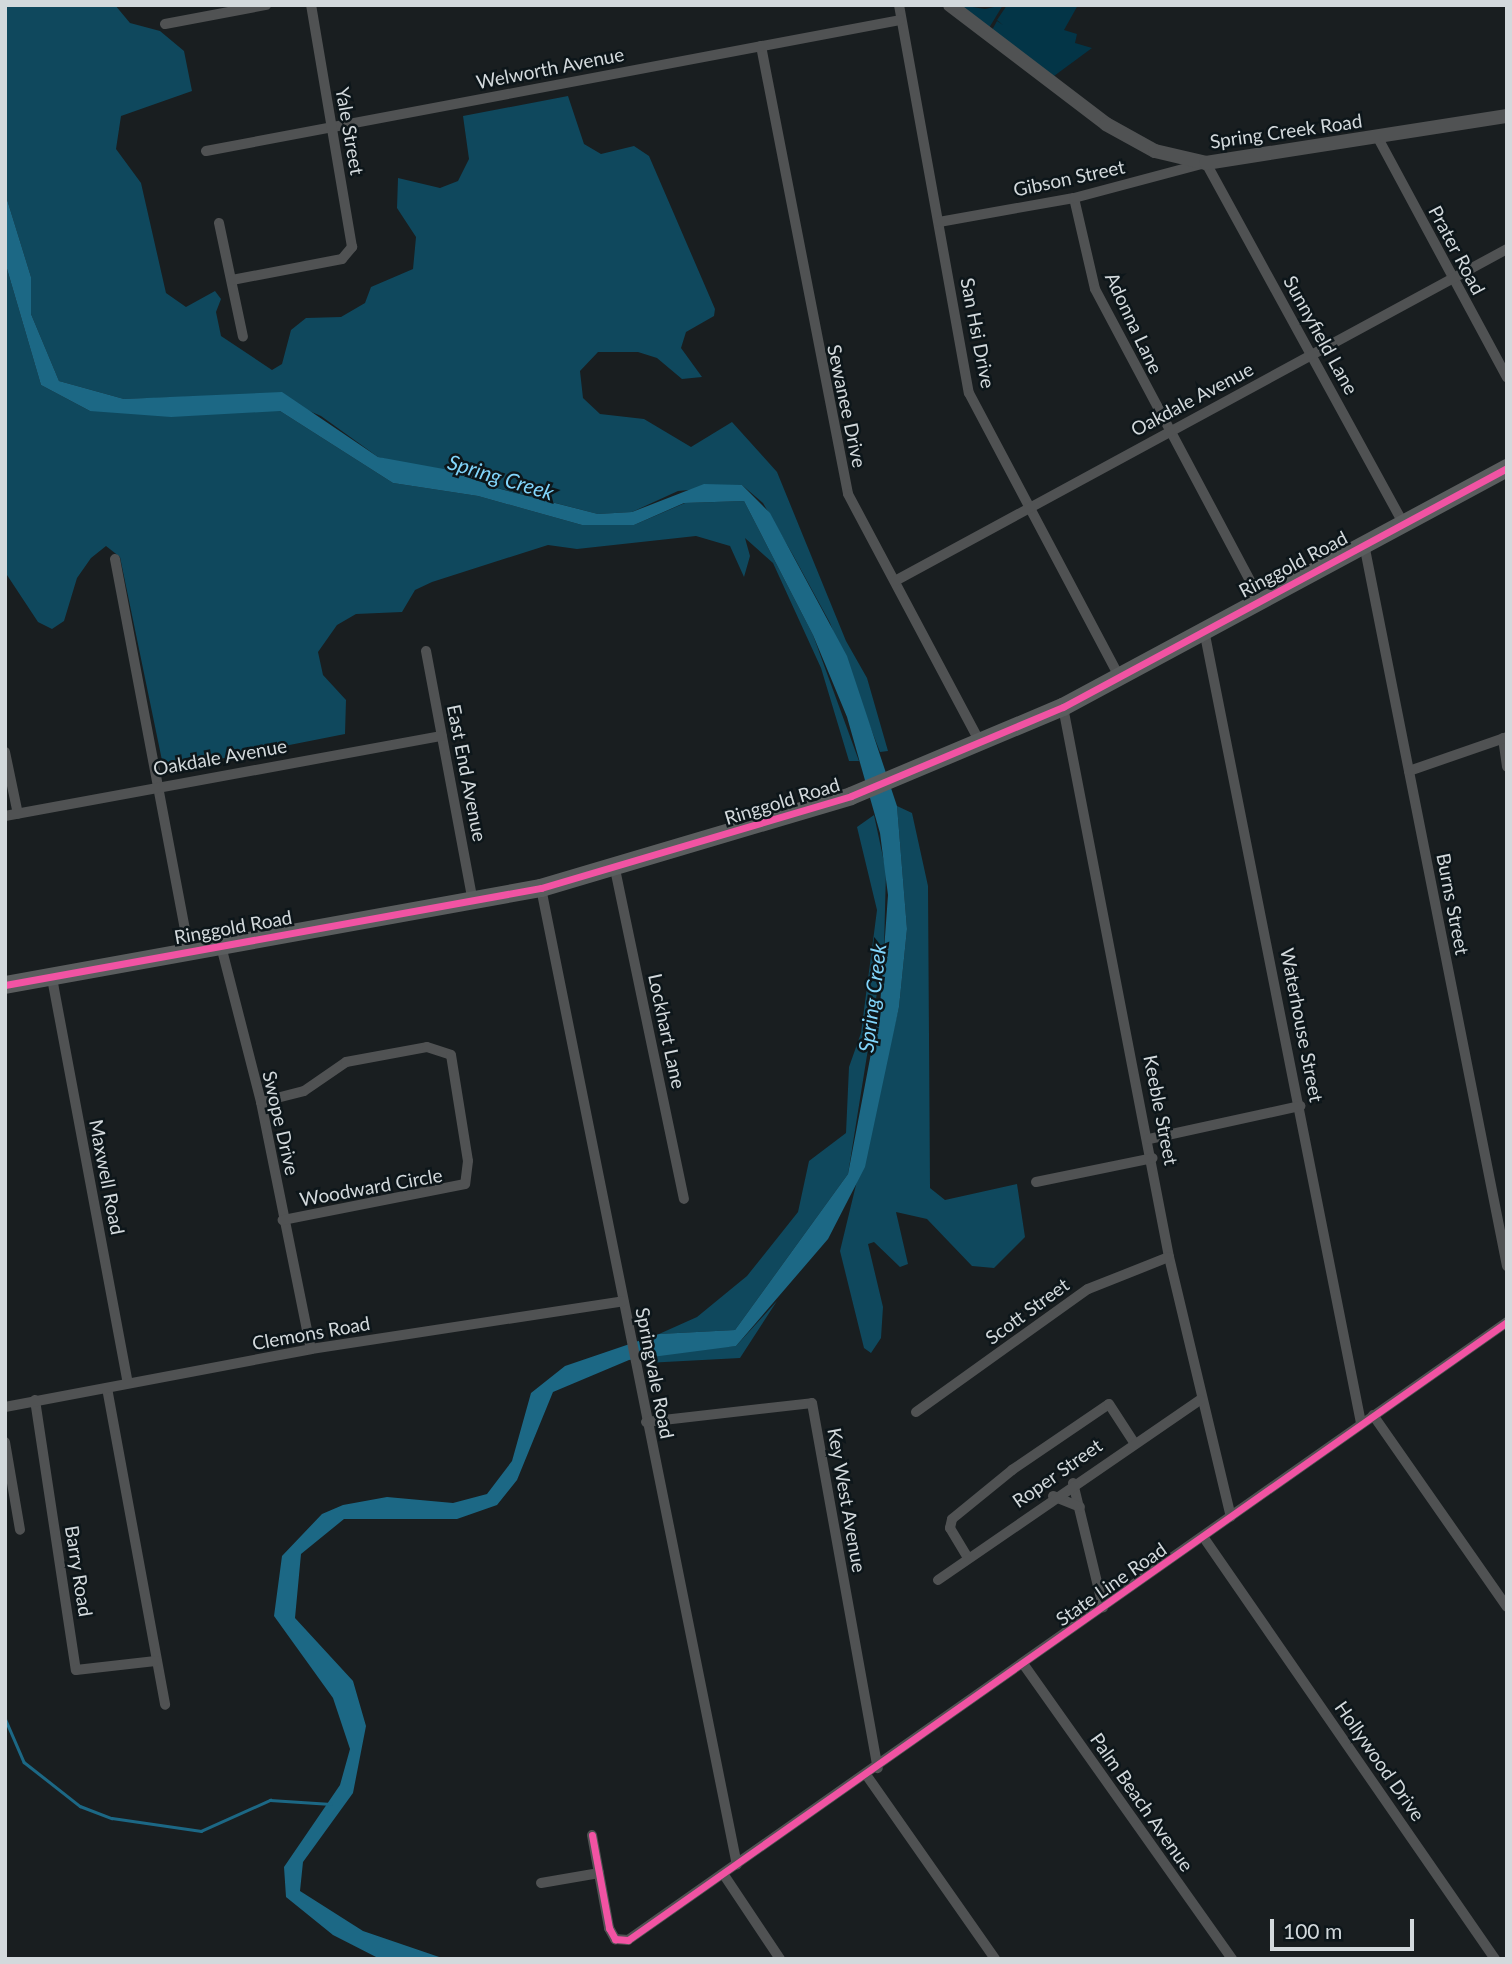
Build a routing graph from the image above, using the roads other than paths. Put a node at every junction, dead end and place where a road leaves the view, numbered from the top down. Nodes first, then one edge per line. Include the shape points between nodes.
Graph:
1 (266, 5) edge
2 (311, 5) edge
3 (899, 5) edge
4 (950, 5) edge
5 (900, 20) junction
6 (165, 24) dead end
7 (761, 46) junction
8 (1507, 116) edge
9 (331, 127) junction
10 (1378, 138) junction
11 (206, 151) dead end
12 (1206, 163) junction
13 (1074, 198) junction
14 (939, 222) junction
15 (219, 223) dead end
16 (1507, 249) edge
17 (1452, 278) junction
18 (232, 280) junction
19 (243, 337) dead end
20 (1312, 355) junction
21 (1507, 378) edge
22 (1169, 432) junction
23 (1507, 468) edge
24 (1027, 508) junction
25 (1404, 525) junction
26 (1365, 549) junction
27 (115, 559) dead end
28 (895, 581) junction
29 (1262, 603) junction
30 (1205, 635) junction
31 (426, 651) dead end
32 (1120, 678) junction
33 (1063, 707) junction
34 (442, 736) junction
35 (1505, 738) edge
36 (981, 744) junction
37 (5, 752) edge
38 (1507, 767) edge
39 (1409, 771) junction
40 (157, 786) junction
41 (18, 814) junction
42 (5, 816) edge
43 (615, 869) junction
44 (541, 888) junction
45 (473, 902) junction
46 (220, 946) junction
47 (189, 950) junction
48 (52, 978) junction
49 (5, 985) edge
50 (261, 1102) junction
51 (1300, 1106) junction
52 (1149, 1139) junction
53 (1153, 1158) junction
54 (1036, 1182) dead end
55 (684, 1199) dead end
56 (283, 1220) junction
57 (1169, 1257) junction
58 (1507, 1266) edge
59 (623, 1301) junction
60 (1507, 1322) edge
61 (311, 1349) junction
62 (128, 1383) junction
63 (107, 1388) junction
64 (35, 1400) junction
65 (1200, 1400) junction
66 (5, 1407) edge
67 (916, 1412) dead end
68 (1373, 1415) junction
69 (646, 1422) junction
70 (1362, 1423) junction
71 (1133, 1441) junction
72 (5, 1442) edge
73 (1073, 1483) junction
74 (1053, 1496) junction
75 (1080, 1507) junction
76 (1231, 1517) junction
77 (20, 1530) dead end
78 (1204, 1538) junction
79 (968, 1558) junction
80 (938, 1580) dead end
81 (1103, 1607) junction
82 (1507, 1608) edge
83 (155, 1661) junction
84 (1024, 1665) junction
85 (165, 1705) dead end
86 (878, 1768) junction
87 (867, 1776) junction
88 (592, 1835) dead end
89 (737, 1864) junction
90 (599, 1873) junction
91 (724, 1875) junction
92 (541, 1884) dead end
93 (780, 1959) edge
94 (995, 1959) edge
95 (1232, 1959) edge
96 (1495, 1959) edge

1 - 6 street
2 - 9 street, Yale Street
3 - 5 street, San Hsi Drive
4 - 12 street, Spring Creek Road via 1105,124 1155,152
5 - 7 street, Welworth Avenue
5 - 14 street, San Hsi Drive
7 - 9 street, Welworth Avenue
7 - 28 street, Sewanee Drive via 836,451 848,494
8 - 10 street, Spring Creek Road
9 - 11 street, Welworth Avenue
9 - 18 street, Yale Street via 352,247 342,259
10 - 12 street, Spring Creek Road
10 - 17 street, Prater Road
12 - 13 street, Gibson Street
12 - 20 street, Sunnyfield Lane
13 - 14 street, Gibson Street
13 - 22 street, Adonna Lane via 1094,289
14 - 24 street, San Hsi Drive via 970,393
15 - 18 street
16 - 17 street, Oakdale Avenue
17 - 20 street, Oakdale Avenue
17 - 21 street, Prater Road
18 - 19 street
20 - 22 street, Oakdale Avenue
20 - 25 street, Sunnyfield Lane
22 - 24 street, Oakdale Avenue
22 - 29 street, Adonna Lane
23 - 25 main road, Ringgold Road
24 - 28 street, Oakdale Avenue
24 - 32 street, San Hsi Drive
25 - 26 main road, Ringgold Road
26 - 29 main road, Ringgold Road
26 - 39 street, Burns Street
27 - 40 street
28 - 36 street, Sewanee Drive
29 - 30 main road, Ringgold Road
30 - 32 main road, Ringgold Road
30 - 51 street, Waterhouse Street
31 - 34 street, East End Avenue
32 - 33 main road, Ringgold Road
33 - 36 main road, Ringgold Road
33 - 52 street, Keeble Street
34 - 40 street, Oakdale Avenue
34 - 45 street, East End Avenue
35 - 38 street
35 - 39 street
36 - 43 main road, Ringgold Road via 850,796
37 - 41 street
39 - 58 street, Burns Street
40 - 41 street, Oakdale Avenue
40 - 47 street
41 - 42 street, Oakdale Avenue
43 - 44 main road, Ringgold Road
43 - 55 street, Lockhart Lane
44 - 45 main road, Ringgold Road
44 - 59 street, Springvale Road
45 - 46 main road, Ringgold Road
46 - 47 main road, Ringgold Road
46 - 50 street, Swope Drive
47 - 48 main road, Ringgold Road
48 - 49 main road, Ringgold Road
48 - 62 street, Maxwell Road
50 - 56 street, Swope Drive
50 - 56 street, Woodward Circle via 304,1091 346,1062 427,1047 451,1055 468,1161 465,1184
51 - 52 street
51 - 70 street, Waterhouse Street
52 - 53 street, Keeble Street
53 - 54 street
53 - 57 street, Keeble Street
56 - 61 street, Swope Drive
57 - 65 street, Keeble Street
57 - 67 street, Scott Street via 1088,1289
59 - 61 street, Clemons Road
59 - 69 street, Springvale Road
60 - 68 street, State Line Road
61 - 62 street, Clemons Road
62 - 63 street, Clemons Road
63 - 64 street, Clemons Road
63 - 83 street
64 - 66 street, Clemons Road
64 - 83 street, Barry Road via 76,1670
65 - 71 street, Roper Street
65 - 76 street, Keeble Street
68 - 70 street, State Line Road
68 - 82 street
69 - 86 street, Key West Avenue via 812,1403
69 - 89 street, Springvale Road
70 - 76 street, State Line Road
71 - 73 street, Roper Street
71 - 79 street via 1109,1404 1012,1469 952,1519 950,1528
72 - 77 street
73 - 74 street, Roper Street
73 - 75 street
74 - 75 street
74 - 79 street, Roper Street
75 - 81 street
76 - 78 street, State Line Road
78 - 81 street, State Line Road
78 - 96 street, Hollywood Drive
79 - 80 street, Roper Street
81 - 84 street, State Line Road
83 - 85 street
84 - 86 street, State Line Road
84 - 95 street, Palm Beach Avenue
86 - 87 street, State Line Road
87 - 89 street, State Line Road
87 - 94 street
88 - 90 street
89 - 91 street, State Line Road
90 - 91 street, State Line Road via 609,1928 615,1939 628,1940
90 - 92 street
91 - 93 street

